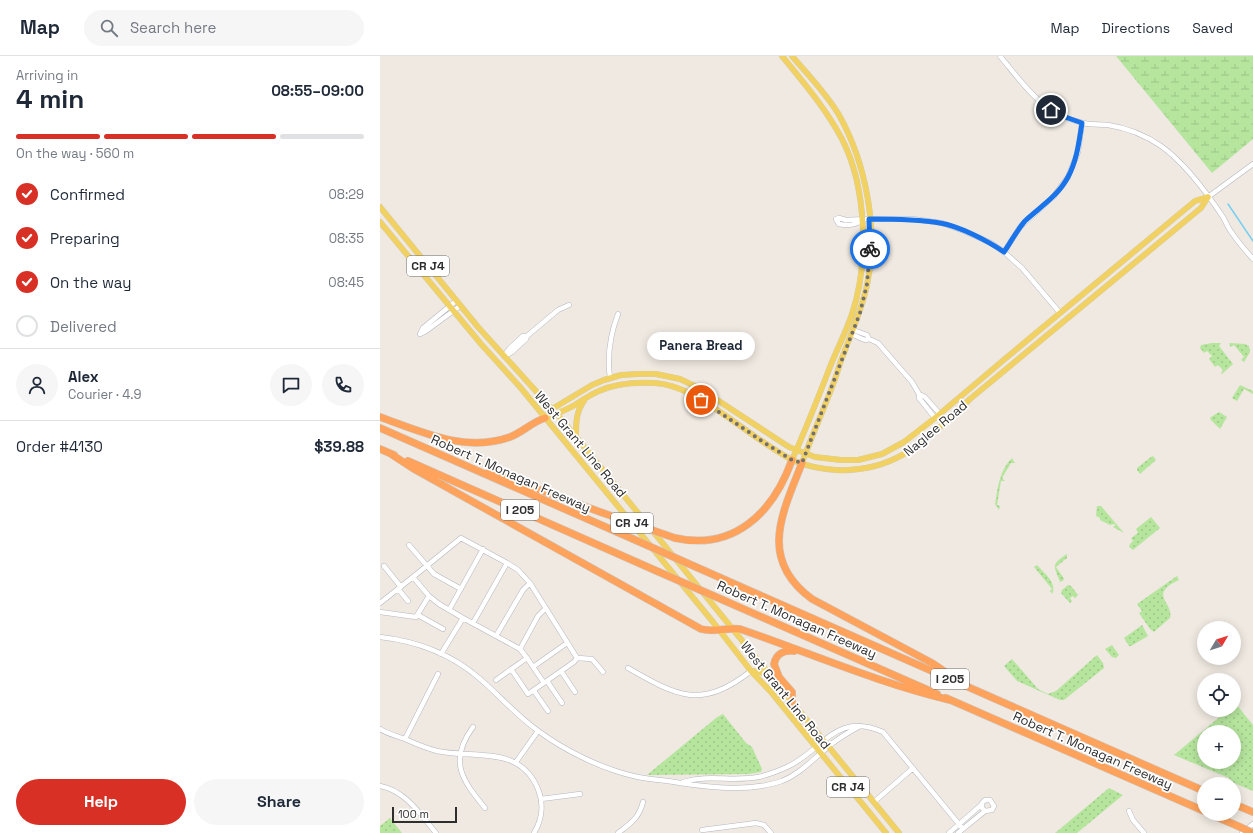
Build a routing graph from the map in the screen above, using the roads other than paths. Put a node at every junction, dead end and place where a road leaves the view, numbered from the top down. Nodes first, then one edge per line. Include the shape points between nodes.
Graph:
1 (782, 56) edge
2 (792, 56) edge
3 (1000, 56) edge
4 (1082, 123) junction
5 (1253, 164) edge
6 (1208, 197) junction
7 (380, 208) edge
8 (866, 219) junction
9 (380, 222) edge
10 (1004, 252) junction
11 (1253, 259) edge
12 (458, 304) junction
13 (569, 305) dead end
14 (451, 309) junction
15 (1060, 313) junction
16 (618, 314) dead end
17 (852, 332) junction
18 (504, 356) junction
19 (610, 378) junction
20 (919, 394) junction
21 (586, 398) junction
22 (552, 409) junction
23 (557, 414) junction
24 (940, 414) junction
25 (380, 417) edge
26 (545, 418) junction
27 (935, 418) junction
28 (380, 428) edge
29 (576, 436) junction
30 (380, 449) edge
31 (797, 450) junction
32 (806, 453) junction
33 (391, 454) junction
34 (792, 460) junction
35 (802, 463) junction
36 (475, 470) junction
37 (410, 545) dead end
38 (483, 549) junction
39 (507, 563) junction
40 (384, 566) dead end
41 (426, 566) junction
42 (413, 577) junction
43 (530, 583) junction
44 (399, 588) junction
45 (461, 589) junction
46 (429, 596) junction
47 (408, 601) dead end
48 (380, 603) edge
49 (546, 608) junction
50 (450, 610) junction
51 (380, 612) edge
52 (418, 615) junction
53 (463, 618) junction
54 (473, 623) junction
55 (732, 628) junction
56 (443, 629) dead end
57 (718, 630) junction
58 (496, 636) junction
59 (380, 637) edge
60 (567, 643) junction
61 (520, 649) junction
62 (799, 651) junction
63 (441, 654) junction
64 (527, 658) junction
65 (577, 658) junction
66 (534, 667) junction
67 (628, 668) dead end
68 (511, 669) junction
69 (561, 671) junction
70 (751, 671) junction
71 (603, 672) dead end
72 (438, 674) dead end
73 (771, 676) junction
74 (496, 680) dead end
75 (546, 682) junction
76 (962, 684) junction
77 (534, 691) junction
78 (575, 692) dead end
79 (950, 700) junction
80 (562, 703) dead end
81 (792, 703) junction
82 (548, 711) dead end
83 (860, 726) junction
84 (473, 727) dead end
85 (380, 729) edge
86 (538, 731) junction
87 (405, 739) junction
88 (824, 741) junction
89 (828, 746) junction
90 (816, 747) junction
91 (821, 753) junction
92 (460, 754) junction
93 (516, 762) junction
94 (913, 768) junction
95 (681, 783) junction
96 (380, 786) edge
97 (1197, 788) edge
98 (580, 794) dead end
99 (541, 799) junction
100 (643, 802) dead end
101 (874, 802) junction
102 (981, 805) junction
103 (1241, 807) edge
104 (485, 808) dead end
105 (1197, 808) edge
106 (985, 811) junction
107 (1129, 811) dead end
108 (1253, 812) edge
109 (1224, 821) edge
110 (1253, 824) edge
111 (961, 826) junction
112 (624, 829) junction
113 (702, 830) dead end
114 (1241, 830) edge
115 (1253, 832) edge
116 (436, 833) edge
117 (534, 833) edge
118 (618, 833) edge
119 (627, 833) edge
120 (771, 833) edge
121 (886, 833) edge
122 (899, 833) edge
123 (949, 833) edge
124 (958, 833) edge
125 (1144, 833) edge
126 (1250, 833) edge

1 - 8 main road via 818,100 843,141
2 - 8 main road via 831,102 850,135 865,181 868,197
3 - 4 street via 1039,101 1051,110
4 - 6 street via 1124,128 1160,145 1172,154
4 - 10 street via 1078,152 1068,177 1054,196 1020,227
5 - 6 street, Naglee Road
6 - 11 street via 1234,237
6 - 15 main road, Naglee Road via 1195,201
6 - 35 main road, Naglee Road via 1201,208 970,399 941,427 904,455 877,466 852,470 824,470
7 - 12 main road, West Grant Line Road / CR J4
8 - 8 street via 846,220 836,219 839,224 847,226
8 - 10 street via 913,219 942,223 984,240
8 - 17 main road via 871,237 870,261 860,313
8 - 31 main road via 854,309
9 - 14 main road, West Grant Line Road / CR J4
10 - 15 street via 1026,273
12 - 14 street
12 - 18 main road, West Grant Line Road / CR J4
13 - 18 street via 558,310 527,336 523,336
14 - 14 street via 423,328 420,334 426,331
14 - 26 main road, West Grant Line Road / CR J4
15 - 24 main road, Naglee Road
16 - 19 street via 609,348
17 - 20 street via 865,340 878,343 912,382
17 - 32 main road
18 - 22 main road, West Grant Line Road / CR J4
19 - 22 main road, Naglee Road via 592,385
19 - 31 main road, Naglee Road via 656,374 680,379 699,388
20 - 24 street via 925,396
20 - 27 street via 919,398
21 - 23 main road, Naglee Road
21 - 29 main road via 577,412
21 - 34 main road, Naglee Road via 611,386 631,383 658,383 676,388 701,400
22 - 23 main road, West Grant Line Road / CR J4
22 - 26 main road, Naglee Road
23 - 26 main road, Naglee Road
23 - 29 main road, West Grant Line Road / CR J4
24 - 27 main road, Naglee Road
25 - 26 highway via 444,440 470,443 508,438
26 - 57 main road, West Grant Line Road / CR J4
27 - 32 main road, Naglee Road via 894,449 868,458 829,459
28 - 36 highway, Robert T. Monagan Freeway / I 205
29 - 55 main road, West Grant Line Road / CR J4
30 - 33 highway, Robert T. Monagan Freeway / I 205
31 - 32 main road, Naglee Road
31 - 34 main road
32 - 35 main road
33 - 57 highway via 696,626 711,631
33 - 79 highway, Robert T. Monagan Freeway / I 205, bridge
34 - 35 main road, Naglee Road
34 - 36 highway, bridge via 772,500 760,515 736,532 712,540 674,538 502,476
35 - 76 highway via 784,510 779,532 781,560 792,580 812,599 932,663
36 - 76 highway, Robert T. Monagan Freeway / I 205, bridge
37 - 41 street
38 - 39 street
38 - 41 street via 461,538
38 - 45 street
39 - 43 street
39 - 54 street
40 - 44 street
41 - 42 street
41 - 45 street via 434,574
42 - 44 street
42 - 46 street
43 - 49 street
43 - 58 street via 523,590
44 - 47 street
44 - 48 street
45 - 50 street
46 - 50 street
46 - 52 street
49 - 60 street
49 - 61 street via 538,616
50 - 53 street
51 - 52 street via 411,618
52 - 56 street
53 - 54 street
53 - 63 street
54 - 58 street
55 - 57 highway
55 - 62 highway via 756,634
55 - 73 main road, West Grant Line Road / CR J4
57 - 70 main road, West Grant Line Road / CR J4
58 - 61 street
59 - 63 street via 405,641
60 - 65 street
60 - 66 street
61 - 64 street
62 - 79 highway via 916,692
62 - 81 highway via 782,652 774,664 779,677 792,692
63 - 86 street via 479,678
64 - 66 street
64 - 68 street
65 - 69 street
65 - 71 street via 592,659
66 - 75 street
67 - 70 street via 665,688 681,694 694,695 722,691
68 - 74 street
68 - 77 street via 528,694
69 - 75 street
69 - 78 street
70 - 73 main road
70 - 90 main road, West Grant Line Road / CR J4
72 - 87 street
73 - 81 main road, West Grant Line Road / CR J4
75 - 77 street
75 - 80 street
76 - 97 highway, Robert T. Monagan Freeway / I 205
77 - 82 street
79 - 105 highway, Robert T. Monagan Freeway / I 205
81 - 88 main road, West Grant Line Road / CR J4
83 - 88 street via 846,727
83 - 89 street
83 - 94 street via 883,732
84 - 92 street via 461,747
85 - 87 street
86 - 93 street
86 - 95 street via 574,752 626,774
87 - 92 street via 436,751
88 - 89 main road, West Grant Line Road / CR J4
88 - 90 street
89 - 91 street
89 - 101 main road, West Grant Line Road / CR J4
90 - 91 main road, West Grant Line Road / CR J4
90 - 95 street via 788,767 758,777 695,778
91 - 95 street via 796,774 773,783 737,788
91 - 121 main road, West Grant Line Road / CR J4
92 - 93 street via 495,756
92 - 104 street via 463,778
93 - 99 street via 530,774
94 - 101 street
94 - 111 street
96 - 116 street via 405,797
98 - 99 street
99 - 117 street via 540,817
100 - 112 street via 637,817
101 - 122 main road, West Grant Line Road / CR J4
102 - 106 street
102 - 106 street via 988,799 993,804 992,810
102 - 111 street
103 - 108 highway
106 - 111 street
107 - 125 street
109 - 114 highway
110 - 114 street
111 - 123 street
111 - 124 street
112 - 118 street
112 - 119 street
113 - 120 street via 756,823 764,825
114 - 115 highway, bridge
115 - 126 street

